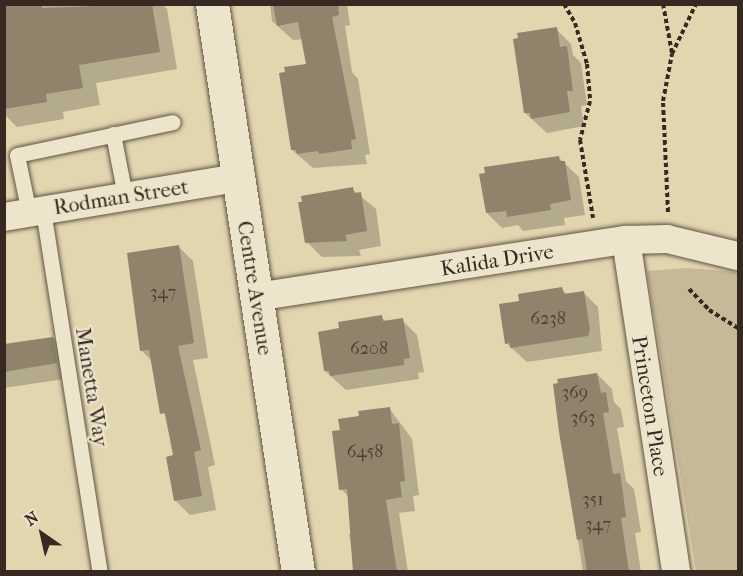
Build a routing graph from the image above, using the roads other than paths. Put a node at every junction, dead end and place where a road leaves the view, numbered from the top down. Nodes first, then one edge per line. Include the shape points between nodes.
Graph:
1 (212, 4) edge
2 (173, 122) dead end
3 (113, 134) junction
4 (237, 178) junction
5 (125, 196) junction
6 (25, 213) edge
7 (626, 240) junction
8 (738, 256) edge
9 (256, 297) junction
10 (100, 572) edge
11 (298, 572) edge
12 (676, 572) edge

1 - 4 main road, Centre Avenue
2 - 3 lane
3 - 5 lane
3 - 6 lane, Manetta Way via 17,155
4 - 5 street, Rodman Street
4 - 9 main road, Centre Avenue
5 - 6 street, Rodman Street
6 - 10 lane, Manetta Way
7 - 8 street, Kalida Drive via 667,239
7 - 9 street, Kalida Drive
7 - 12 street, Princeton Place
9 - 11 main road, Centre Avenue

